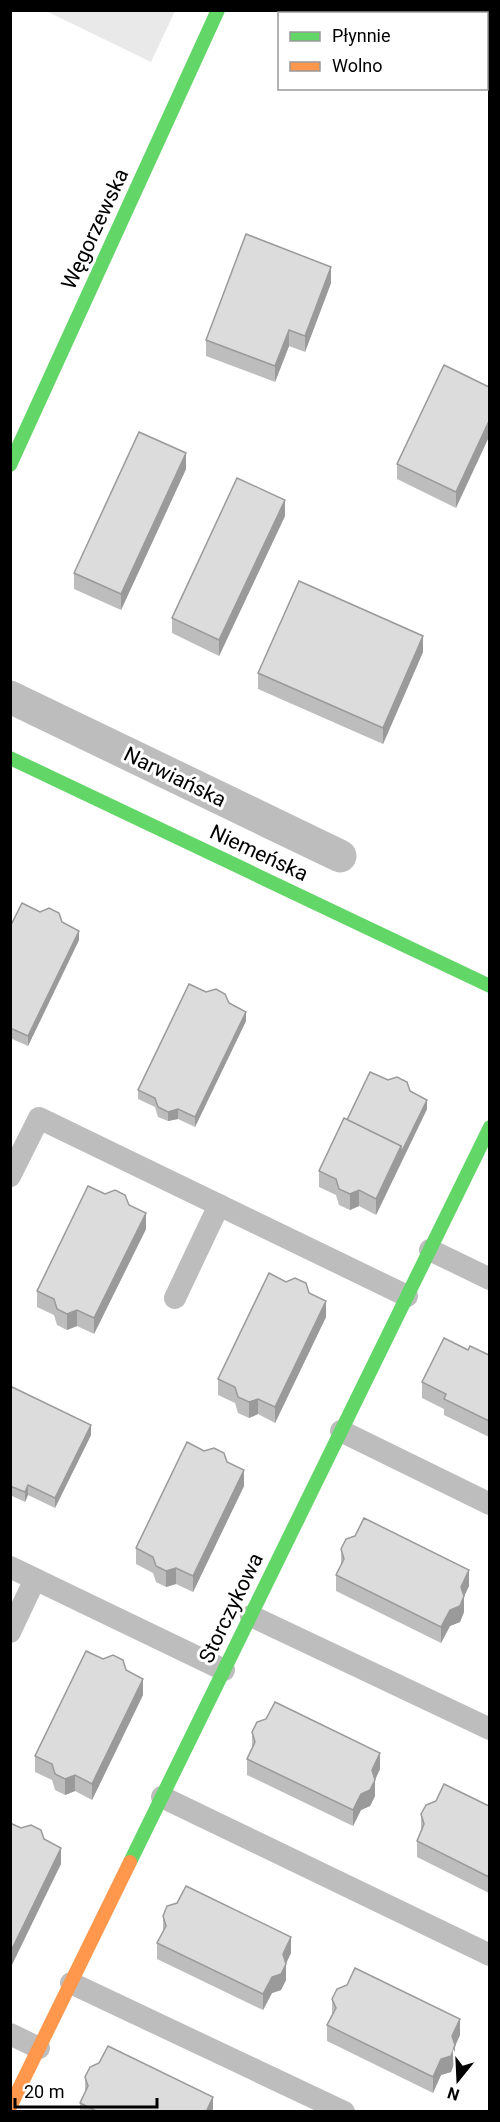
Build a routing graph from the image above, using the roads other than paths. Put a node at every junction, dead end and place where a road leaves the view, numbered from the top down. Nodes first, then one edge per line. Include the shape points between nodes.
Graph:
1 (218, 10) edge
2 (10, 465) edge
3 (10, 698) edge
4 (10, 758) edge
5 (340, 856) dead end
6 (489, 986) edge
7 (489, 1127) edge
8 (10, 1176) edge
9 (219, 1205) junction
10 (430, 1250) junction
11 (489, 1279) edge
12 (407, 1296) junction
13 (174, 1298) dead end
14 (341, 1431) junction
15 (489, 1503) edge
16 (10, 1567) edge
17 (35, 1579) junction
18 (251, 1616) junction
19 (10, 1632) edge
20 (224, 1670) junction
21 (489, 1729) edge
22 (162, 1797) junction
23 (489, 1955) edge
24 (71, 1983) junction
25 (10, 2034) edge
26 (39, 2048) junction
27 (10, 2107) edge
28 (344, 2112) edge

1 - 2 street, Węgorzewska
3 - 5 street, Narwiańska
4 - 6 street, Niemeńska
7 - 10 street, Storczykowa
8 - 9 lane via 39,1118
9 - 12 lane
9 - 13 lane
10 - 11 lane
10 - 12 street, Storczykowa
12 - 14 street, Storczykowa
14 - 15 lane
14 - 18 street, Storczykowa
16 - 17 lane
17 - 19 lane
17 - 20 lane
18 - 20 street, Storczykowa
18 - 21 lane
20 - 22 street, Storczykowa
22 - 23 lane
22 - 24 street, Storczykowa
24 - 26 street, Storczykowa
24 - 28 lane
25 - 26 lane
26 - 27 street, Storczykowa

